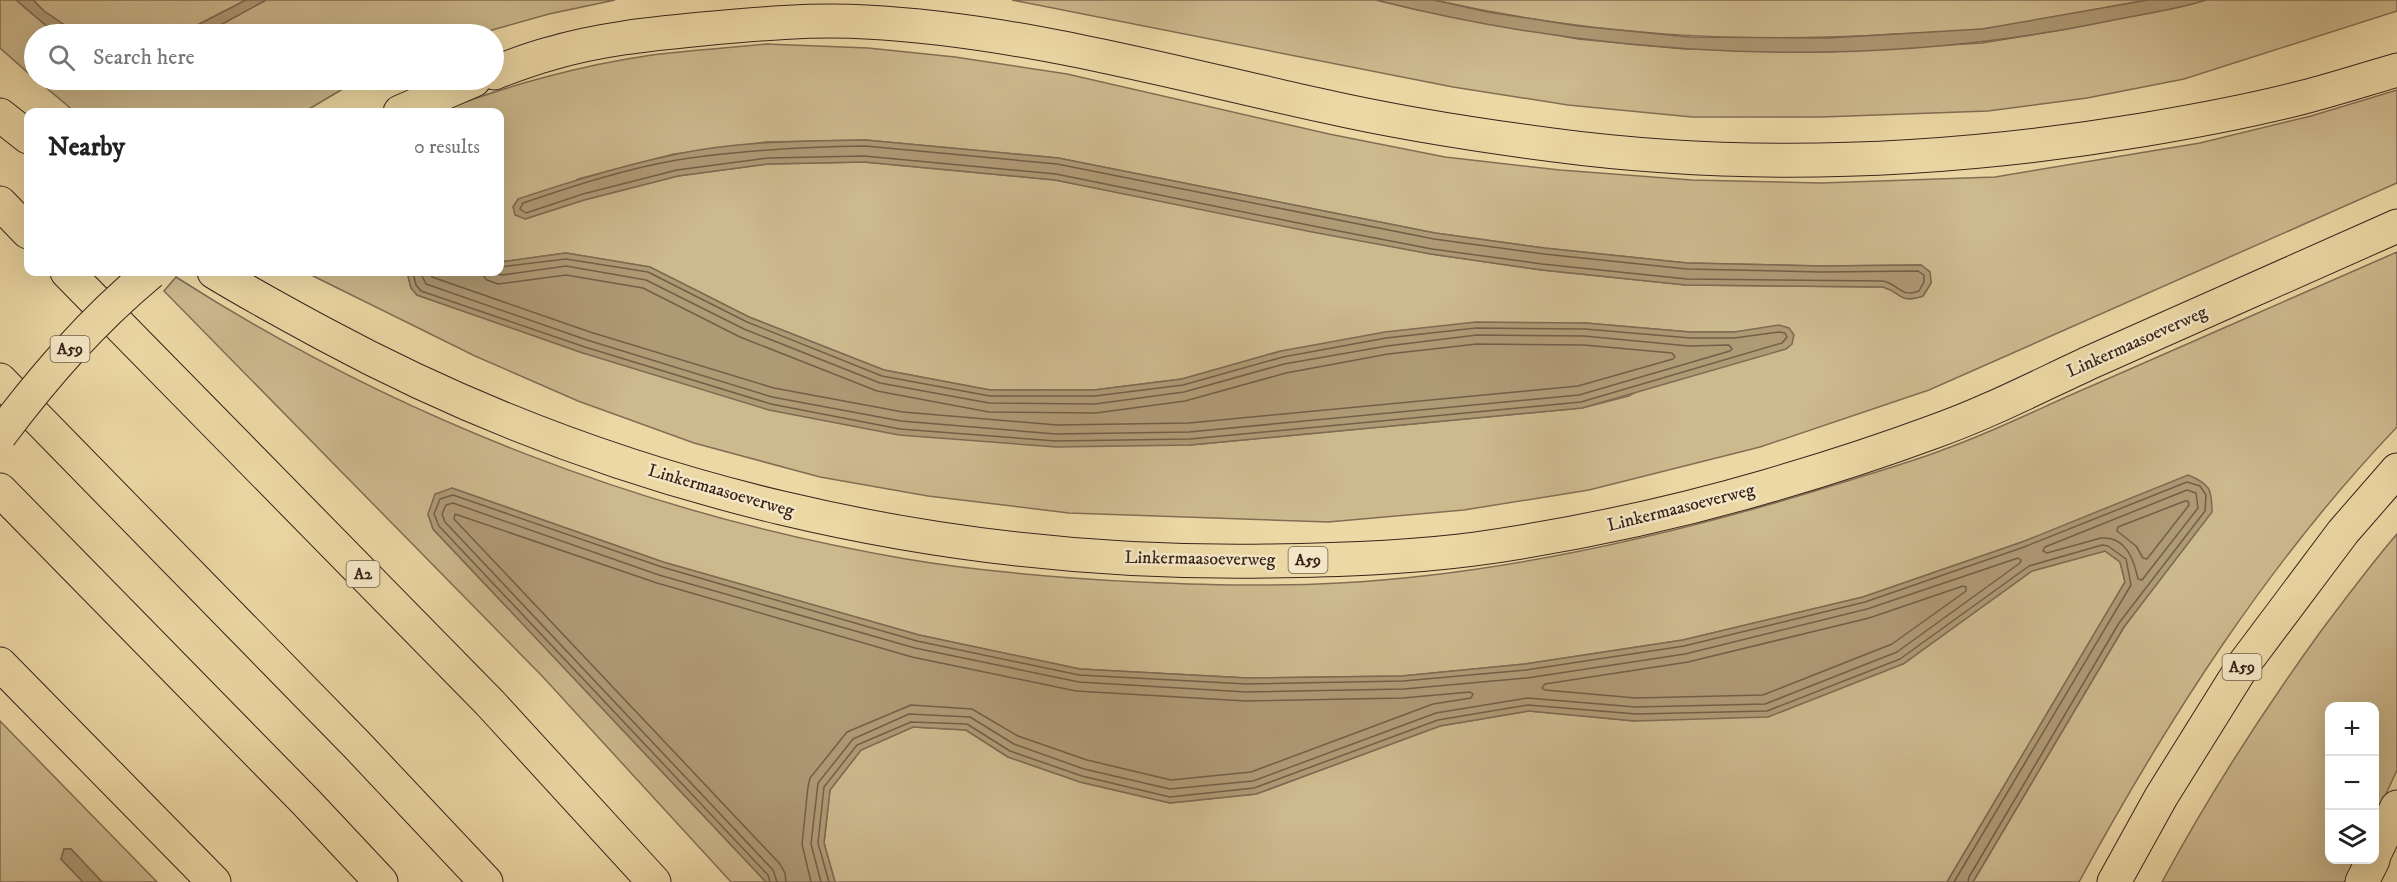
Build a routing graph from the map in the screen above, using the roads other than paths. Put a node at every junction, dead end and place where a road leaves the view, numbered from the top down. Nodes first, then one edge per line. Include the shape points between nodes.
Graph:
1 (504, 70) edge
2 (2397, 70) edge
3 (451, 90) edge
4 (409, 108) edge
5 (0, 115) edge
6 (24, 134) edge
7 (0, 203) edge
8 (2397, 226) edge
9 (24, 228) edge
10 (71, 276) edge
11 (146, 276) edge
12 (221, 276) edge
13 (0, 380) edge
14 (0, 435) edge
15 (2397, 470) edge
16 (0, 490) edge
17 (0, 664) edge
18 (2397, 807) edge
19 (2379, 846) edge
20 (2371, 864) edge
21 (214, 882) edge
22 (381, 882) edge
23 (486, 882) edge
24 (654, 882) edge
25 (2114, 882) edge
26 (2362, 882) edge

1 - 2 highway via 552,53 644,35 762,23 865,22 1068,49 1330,108 1558,146 1688,158 1820,161 1990,152 2091,138 2302,98
3 - 4 highway
5 - 6 highway
7 - 9 highway
8 - 12 highway, Linkermaasoeverweg / A59 via 1937,431 1767,486 1602,528 1470,550 1333,560 1200,562 1049,552 913,534 804,514 675,480 461,403 373,360
10 - 24 highway, A2 via 489,703
11 - 14 highway, A59, bridge via 118,299 46,374
13 - 23 highway
15 - 25 highway, A59 via 2343,532 2244,664 2161,797
16 - 22 highway
17 - 21 highway
18 - 19 highway
20 - 26 highway

